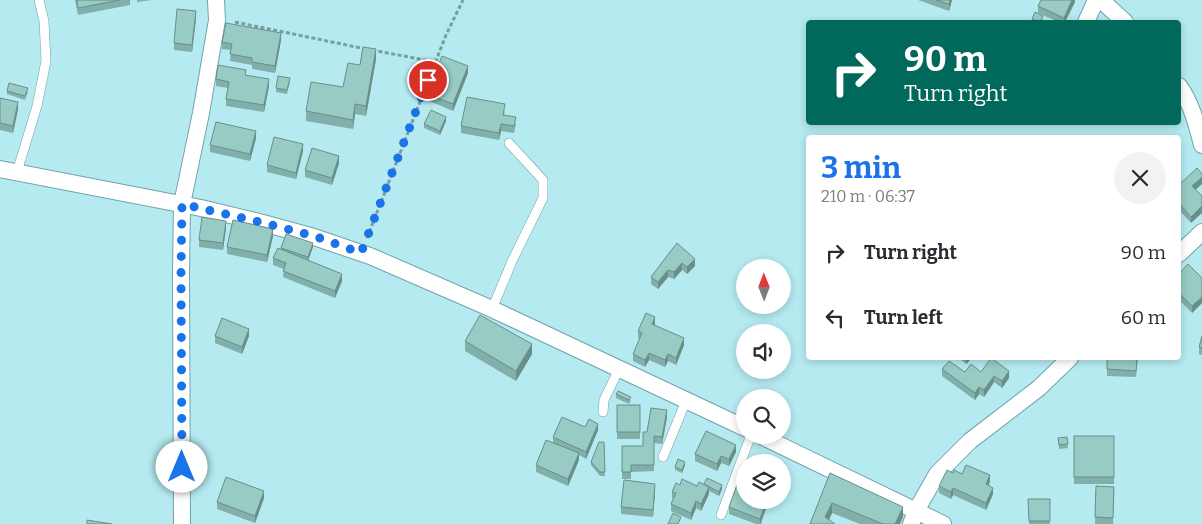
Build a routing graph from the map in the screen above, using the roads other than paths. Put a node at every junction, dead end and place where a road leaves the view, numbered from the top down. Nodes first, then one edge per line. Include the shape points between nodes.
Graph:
1 (39, 0) edge
2 (216, 0) edge
3 (1096, 0) edge
4 (1101, 0) edge
5 (1087, 20) edge
6 (1123, 20) edge
7 (1181, 89) edge
8 (509, 143) dead end
9 (1202, 145) edge
10 (0, 169) edge
11 (17, 172) junction
12 (182, 204) junction
13 (1202, 232) edge
14 (1181, 252) edge
15 (492, 309) junction
16 (1068, 360) edge
17 (619, 369) junction
18 (686, 401) junction
19 (603, 412) dead end
20 (736, 424) edge
21 (748, 444) edge
22 (776, 444) edge
23 (663, 457) dead end
24 (721, 515) dead end
25 (913, 518) edge
26 (182, 524) edge
27 (943, 524) edge

1 - 11 lane via 44,21 46,61 37,106
2 - 12 street via 217,20
3 - 5 street
4 - 6 street
7 - 9 street
8 - 15 lane via 543,180 543,198
10 - 11 street
11 - 12 street
12 - 15 street via 314,236
12 - 26 street
13 - 14 street
15 - 17 street
16 - 25 street via 1039,388 970,441 937,474
17 - 18 street
17 - 19 lane via 604,400
18 - 20 street
18 - 23 lane
21 - 24 lane
22 - 25 street
25 - 27 street

